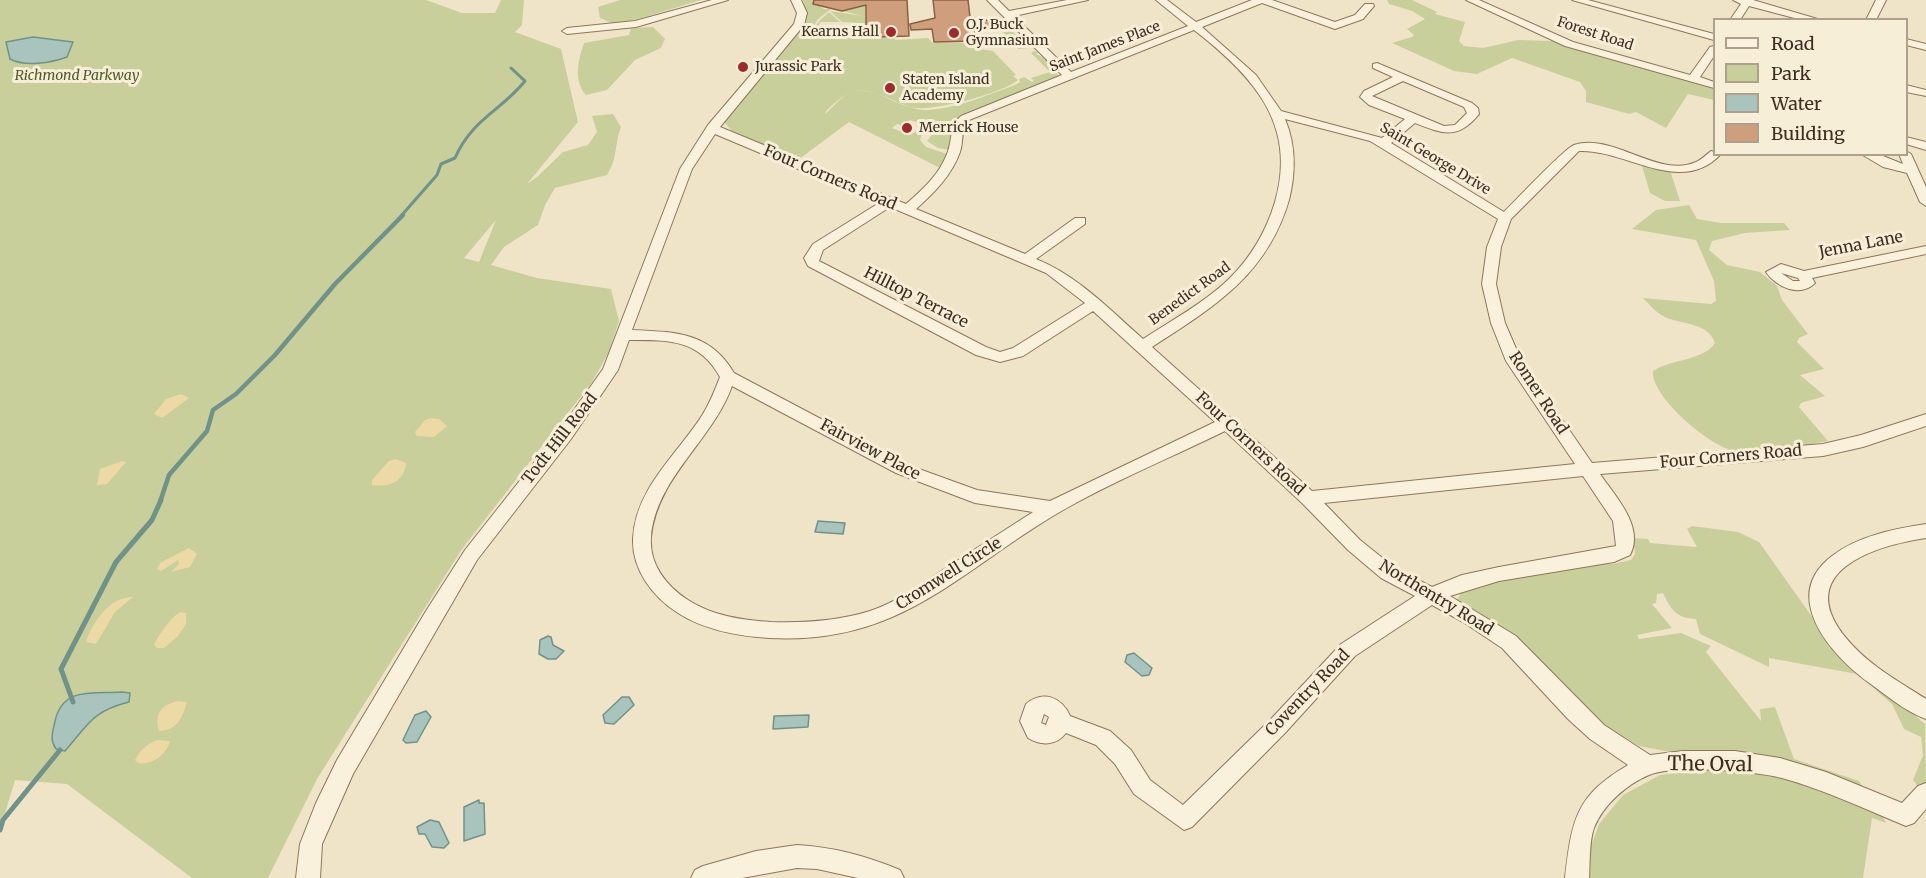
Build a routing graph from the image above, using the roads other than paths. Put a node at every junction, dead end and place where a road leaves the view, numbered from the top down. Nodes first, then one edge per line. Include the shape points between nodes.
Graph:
1 (723, 0) edge
2 (796, 0) edge
3 (993, 0) edge
4 (1083, 0) edge
5 (1161, 0) edge
6 (1261, 0) edge
7 (1471, 0) edge
8 (1577, 0) edge
9 (1881, 0) edge
10 (1744, 1) edge
11 (1368, 2) edge
12 (1007, 14) junction
13 (1736, 18) edge
14 (1808, 18) edge
15 (1872, 18) edge
16 (1196, 28) junction
17 (567, 31) dead end
18 (1713, 37) edge
19 (1908, 42) edge
20 (1926, 47) edge
21 (1713, 50) edge
22 (1377, 66) dead end
23 (1070, 76) junction
24 (1402, 77) junction
25 (1693, 79) junction
26 (1713, 85) edge
27 (1908, 88) edge
28 (1926, 93) edge
29 (1277, 113) junction
30 (1413, 119) junction
31 (712, 128) junction
32 (1908, 141) edge
33 (1383, 143) junction
34 (1926, 146) edge
35 (1713, 156) edge
36 (1871, 156) edge
37 (1906, 156) edge
38 (1912, 170) junction
39 (889, 202) junction
40 (1926, 202) edge
41 (907, 210) junction
42 (1505, 218) junction
43 (1080, 221) dead end
44 (1926, 250) edge
45 (1027, 259) junction
46 (1804, 275) dead end
47 (1094, 304) junction
48 (624, 335) junction
49 (1142, 346) junction
50 (728, 377) junction
51 (1926, 420) edge
52 (1227, 423) junction
53 (1590, 469) junction
54 (1308, 498) junction
55 (1052, 508) junction
56 (1926, 531) edge
57 (1624, 550) joint
58 (1431, 596) junction
59 (1926, 710) edge
60 (1060, 722) dead end
61 (1647, 765) junction
62 (1926, 793) edge
63 (308, 878) edge
64 (703, 878) edge
65 (892, 878) edge
66 (1577, 878) edge

1 - 17 street via 636,24
2 - 31 street, Todt Hill Road via 802,13 799,25
3 - 12 street
4 - 12 street
5 - 16 street, Benedict Road
6 - 11 street via 1335,26 1359,17
6 - 16 street, Saint James Place
7 - 25 street, Forest Road via 1569,44
8 - 18 street
9 - 15 street
10 - 13 street
10 - 14 street
12 - 23 street
16 - 23 street, Saint James Place
16 - 29 street, Benedict Road via 1248,72
19 - 20 street
21 - 25 street
22 - 24 street
23 - 41 street, Saint James Place via 960,122 956,150 945,171
24 - 30 street via 1366,97
24 - 30 street via 1474,111 1459,128 1450,130
25 - 26 street, Forest Road
27 - 28 street
29 - 33 street, Saint George Drive
29 - 49 street, Benedict Road via 1287,140 1290,170 1278,221 1270,237 1229,288
30 - 33 street
31 - 39 street, Four Corners Road
31 - 48 street, Todt Hill Road via 686,169
32 - 34 street
33 - 42 street, Saint George Drive
35 - 42 street, Romer Road via 1706,164 1676,168 1637,162 1600,148 1576,148
36 - 38 street
37 - 38 street
38 - 40 street
39 - 41 street, Four Corners Road
39 - 47 street, Hilltop Terrace via 818,247 811,258 813,263 981,351 1000,357 1018,352
41 - 45 street, Four Corners Road
42 - 53 street, Romer Road via 1494,247 1489,284 1498,323 1514,361
43 - 45 street
44 - 46 street, Jenna Lane
45 - 47 street, Four Corners Road via 1073,285
47 - 49 street, Four Corners Road
48 - 50 street, Fairview Place via 682,340 701,346 711,352
48 - 63 street, Todt Hill Road via 610,370 592,399 471,555 354,752 324,810 312,844
49 - 52 street, Four Corners Road
50 - 55 street, Fairview Place via 930,482 975,496
50 - 55 street, Cromwell Circle via 719,405 658,488 643,525 643,551 651,577 670,598 695,614 752,629 823,629 884,614 917,597
51 - 53 street, Four Corners Road via 1823,450
52 - 54 street, Four Corners Road
52 - 55 street
53 - 54 street, Four Corners Road
53 - 57 street, Romer Road via 1622,519
54 - 58 street, Northentry Road via 1380,566
56 - 59 street via 1886,538 1840,557 1817,592 1817,607 1839,644
57 - 58 street, Coventry Road via 1614,555 1499,574
58 - 60 street, Coventry Road via 1347,650 1278,726 1184,819 1142,787 1123,757 1104,738
58 - 61 street, Northentry Road via 1509,642 1597,732
61 - 62 street, The Oval via 1683,760 1735,761 1780,768 1906,815
61 - 66 street, The Oval via 1612,786 1592,809 1582,829
64 - 65 street via 783,856 805,855 850,862

